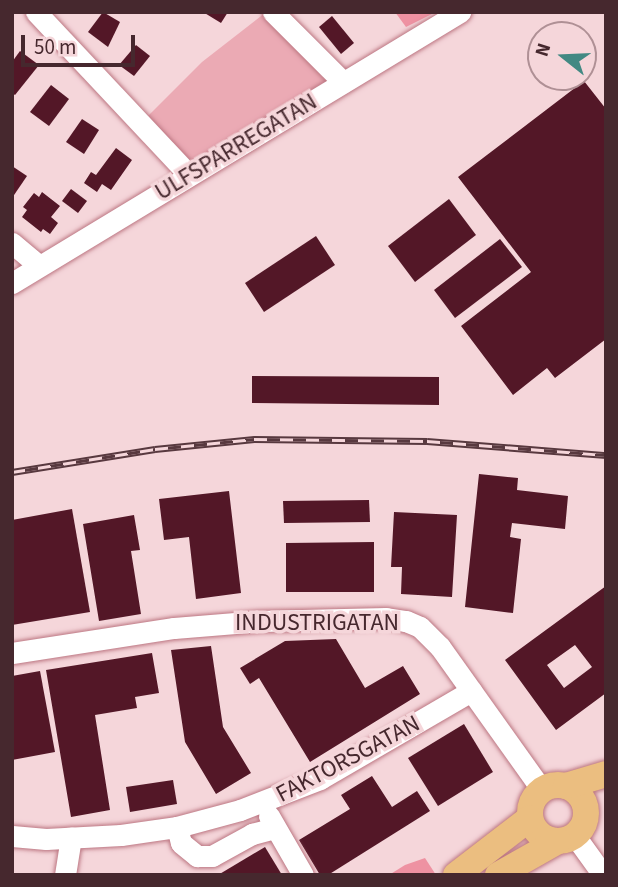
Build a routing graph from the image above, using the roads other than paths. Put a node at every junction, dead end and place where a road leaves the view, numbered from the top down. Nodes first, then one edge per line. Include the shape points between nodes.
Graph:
1 (36, 12) edge
2 (273, 12) edge
3 (460, 12) edge
4 (343, 82) junction
5 (188, 174) junction
6 (12, 243) edge
7 (39, 266) junction
8 (12, 283) edge
9 (12, 653) edge
10 (471, 691) junction
11 (606, 774) edge
12 (554, 788) junction
13 (606, 802) edge
14 (262, 803) junction
15 (530, 818) junction
16 (177, 827) junction
17 (274, 828) junction
18 (573, 833) junction
19 (12, 836) edge
20 (71, 837) junction
21 (65, 875) edge
22 (303, 875) edge
23 (456, 875) edge
24 (498, 875) edge
25 (603, 875) edge

1 - 5 street
2 - 4 street
3 - 4 street, ULFSPARREGATAN
4 - 5 street, ULFSPARREGATAN
5 - 7 street, ULFSPARREGATAN
6 - 7 street
7 - 8 street, ULFSPARREGATAN
9 - 10 street, INDUSTRIGATAN via 174,628 386,618 420,627 440,646
10 - 12 street, INDUSTRIGATAN
10 - 14 street, FAKTORSGATAN via 320,779
11 - 12 main road
12 - 15 main road via 531,805
12 - 18 main road via 583,799
13 - 18 main road
14 - 16 street, FAKTORSGATAN
14 - 17 street
15 - 18 main road via 542,836
15 - 23 main road
16 - 17 street via 181,843 197,856 212,856 252,834
16 - 20 street, FAKTORSGATAN
17 - 22 street
18 - 24 main road
18 - 25 street
19 - 20 street, FAKTORSGATAN
20 - 21 street

